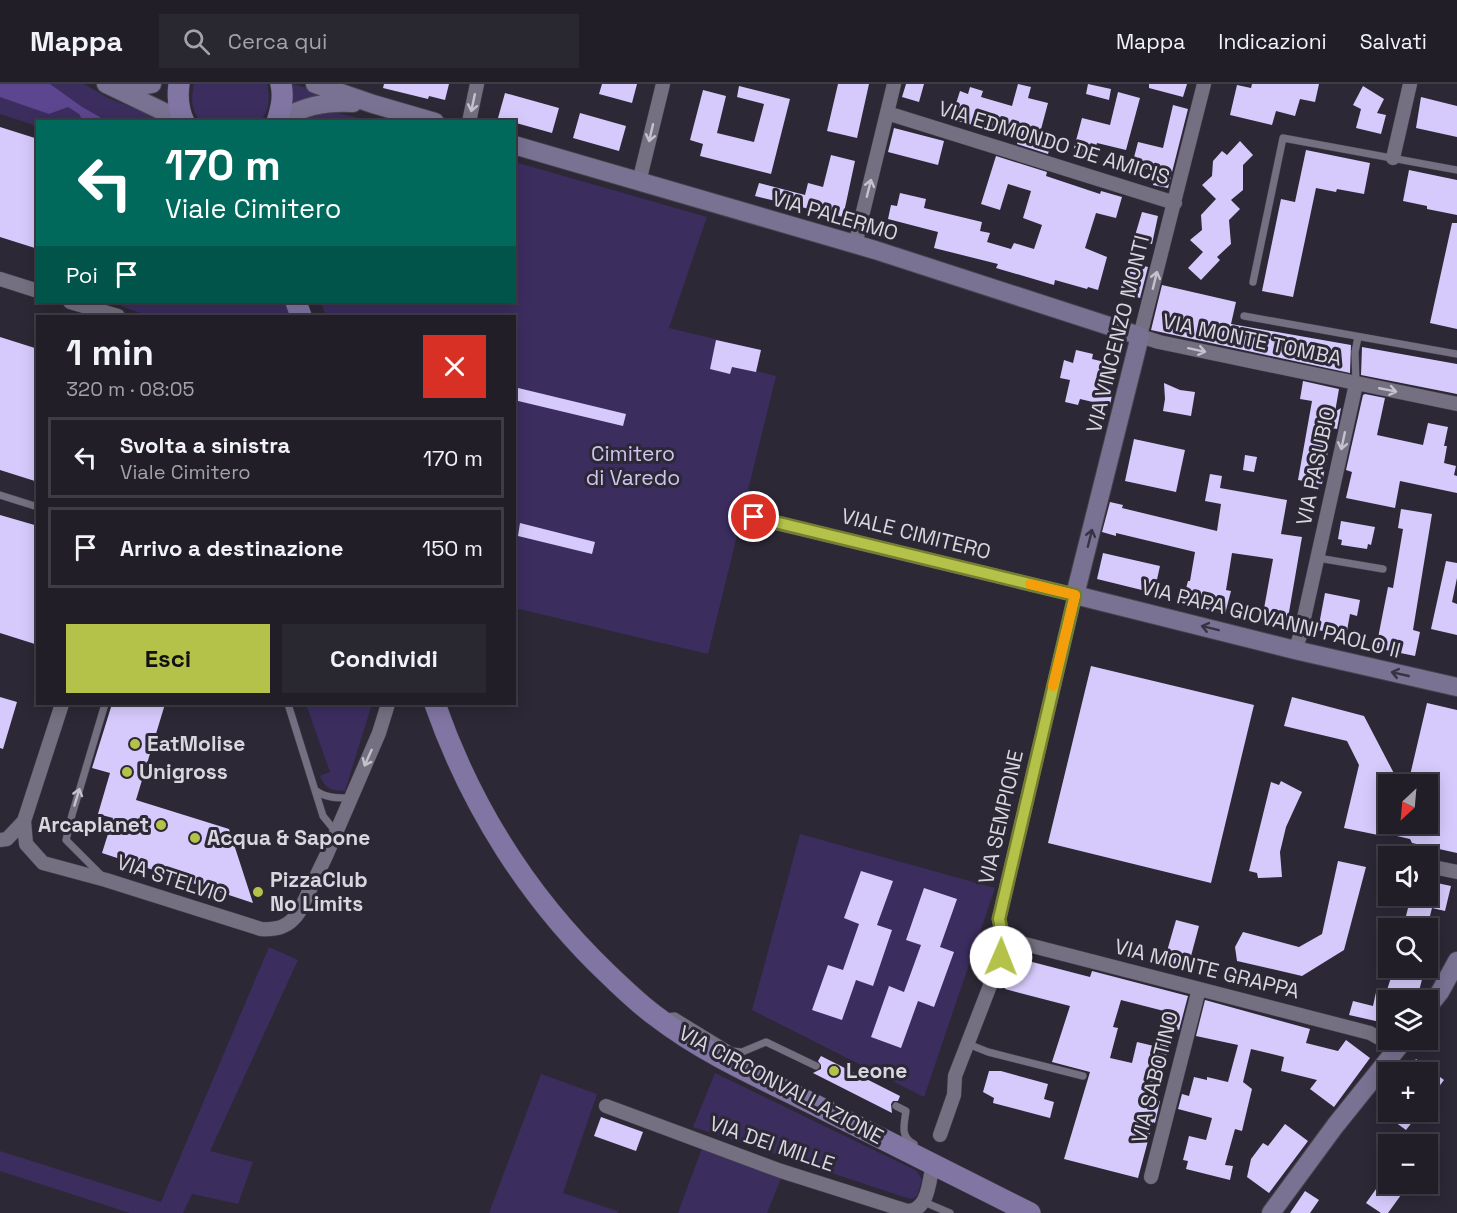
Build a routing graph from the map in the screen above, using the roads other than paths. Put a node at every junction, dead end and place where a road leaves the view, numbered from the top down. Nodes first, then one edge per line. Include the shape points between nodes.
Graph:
1 (106, 84) edge
2 (115, 84) edge
3 (152, 84) edge
4 (179, 84) edge
5 (281, 84) edge
6 (315, 84) edge
7 (477, 84) edge
8 (663, 84) edge
9 (894, 84) edge
10 (1203, 84) edge
11 (1410, 84) edge
12 (373, 104) junction
13 (887, 114) junction
14 (181, 120) edge
15 (183, 120) edge
16 (278, 120) edge
17 (281, 120) edge
18 (428, 120) edge
19 (469, 120) edge
20 (516, 146) edge
21 (1393, 158) junction
22 (1457, 170) edge
23 (639, 183) junction
24 (1175, 203) junction
25 (855, 244) junction
26 (0, 279) edge
27 (1253, 282) dead end
28 (36, 290) edge
29 (73, 303) edge
30 (115, 315) edge
31 (1244, 316) dead end
32 (1140, 336) junction
33 (1358, 337) junction
34 (1457, 354) edge
35 (1356, 384) junction
36 (1457, 404) edge
37 (0, 495) edge
38 (36, 506) edge
39 (747, 516) dead end
40 (1318, 558) junction
41 (1383, 569) dead end
42 (1075, 595) junction
43 (1295, 650) junction
44 (1457, 687) edge
45 (62, 705) edge
46 (105, 705) edge
47 (288, 705) edge
48 (388, 705) edge
49 (435, 705) edge
50 (315, 789) junction
51 (350, 798) junction
52 (24, 821) junction
53 (336, 832) junction
54 (0, 840) edge
55 (1438, 868) edge
56 (1457, 872) edge
57 (106, 880) junction
58 (1005, 947) junction
59 (1457, 961) edge
60 (1199, 989) junction
61 (1438, 994) edge
62 (656, 1017) junction
63 (1378, 1036) edge
64 (968, 1044) junction
65 (1396, 1050) edge
66 (816, 1066) dead end
67 (1083, 1076) dead end
68 (606, 1106) dead end
69 (896, 1106) dead end
70 (940, 1135) dead end
71 (917, 1145) dead end
72 (933, 1164) junction
73 (1151, 1176) dead end
74 (1004, 1189) dead end
75 (924, 1202) junction
76 (950, 1213) edge
77 (1029, 1213) edge
78 (1271, 1213) edge

1 - 14 street
2 - 3 street
4 - 15 main road via 177,97
5 - 16 main road via 282,108
6 - 12 street
7 -> 19 street
8 -> 23 street
9 - 13 street
10 - 24 street, VIA VINCENZO MONTI
11 - 21 street
12 - 17 street via 332,101 310,106
12 - 18 street
13 - 24 street, VIA EDMONDO DE AMICIS
25 -> 13 street
20 - 23 street, VIA PALERMO
21 - 22 lane
21 - 27 lane via 1283,138
23 - 25 street, VIA PALERMO
32 -> 24 street, VIA VINCENZO MONTI
25 - 32 street, VIA PALERMO
26 - 28 street
29 - 30 street
31 - 33 lane
32 -> 35 street, VIA MONTE TOMBA
42 -> 32 street, VIA VINCENZO MONTI
33 - 34 lane
33 - 35 lane, VIA MONTE TOMBA
35 -> 36 street, VIA MONTE TOMBA
35 -> 40 street, VIA PASUBIO
37 - 38 lane
39 - 42 street, VIALE CIMITERO
40 - 41 lane, VIA PASUBIO
40 - 43 street, VIA PASUBIO
43 -> 42 street, VIA PAPA GIOVANNI PAOLO II
42 - 58 street, VIA SEMPIONE via 999,919
44 -> 43 street, VIA PAPA GIOVANNI PAOLO II
45 - 52 street
57 -> 46 lane via 66,840
47 - 50 lane
48 -> 51 street, VIA STELVIO
49 - 62 main road, VIA CIRCONVALLAZIONE via 467,782 526,881 592,958
50 - 51 lane via 331,797
50 - 53 lane via 323,816
51 - 53 street, VIA STELVIO
52 - 54 street via 7,839
52 - 57 street, VIA STELVIO via 26,844 43,862
53 - 57 street, VIA STELVIO via 294,920 274,929 261,929
55 - 56 street
58 - 60 street, VIA MONTE GRAPPA via 1017,942
58 - 64 street
59 - 61 street
60 - 63 street, VIA MONTE GRAPPA
60 - 73 street, VIA SABOTINO
62 - 66 lane via 675,1016 732,1051 742,1052 766,1042
62 - 72 main road, VIA CIRCONVALLAZIONE via 724,1060
64 - 67 lane
64 - 70 street
65 - 78 street
68 - 75 street, VIA DEI MILLE via 781,1171 908,1211
69 - 71 lane via 906,1111 903,1133
72 - 75 street
72 - 77 main road, VIA CIRCONVALLAZIONE
74 - 77 lane
75 - 76 lane

